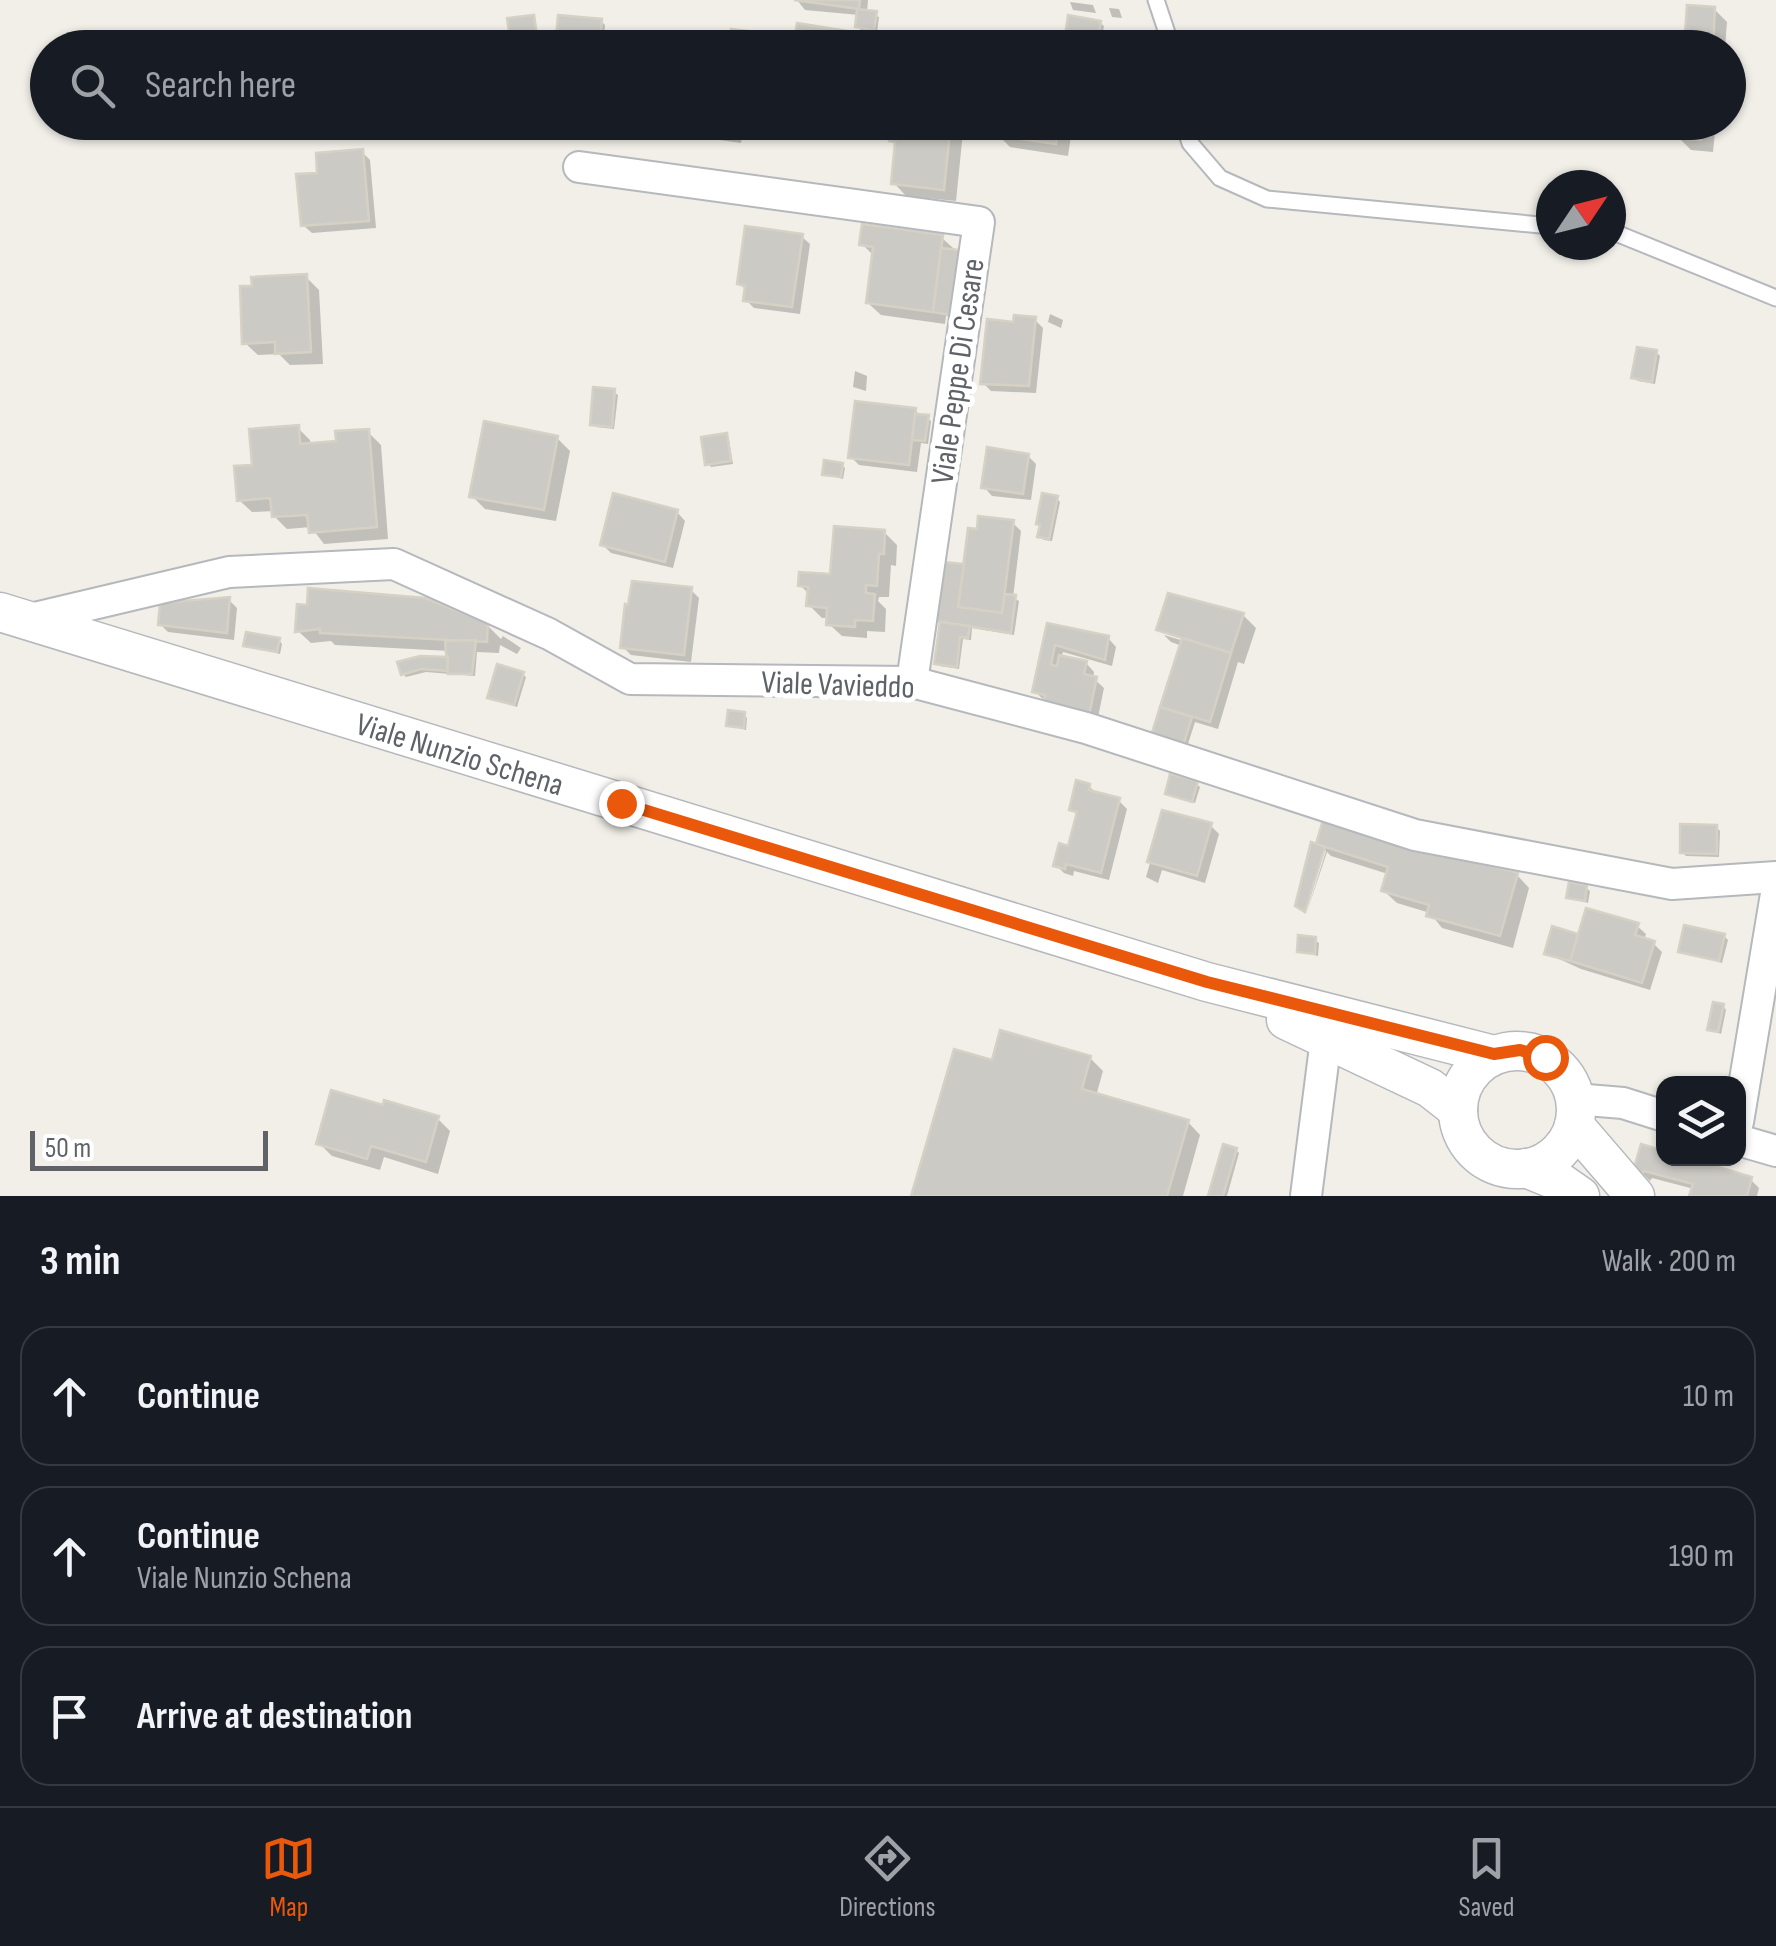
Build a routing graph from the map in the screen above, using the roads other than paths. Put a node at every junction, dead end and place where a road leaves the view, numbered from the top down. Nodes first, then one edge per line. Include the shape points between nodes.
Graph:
1 (1156, 0) edge
2 (1166, 30) edge
3 (1189, 140) edge
4 (579, 166) dead end
5 (1536, 225) edge
6 (1626, 237) edge
7 (1776, 298) edge
8 (13, 616) edge
9 (912, 682) junction
10 (1776, 877) edge
11 (1776, 894) edge
12 (1207, 982) junction
13 (1326, 1039) junction
14 (1494, 1054) junction
15 (1746, 1076) edge
16 (1458, 1110) junction
17 (1575, 1112) junction
18 (1656, 1114) edge
19 (1746, 1142) edge
20 (1776, 1151) edge
21 (1526, 1168) junction
22 (1306, 1196) edge
23 (1580, 1196) edge
24 (1635, 1196) edge

1 - 2 lane
3 - 5 lane via 1220,178 1267,198
4 - 9 street, Viale Peppe Di Cesare via 979,222
6 - 7 lane
8 - 9 street, Viale Vavieddo via 228,572 394,564 630,679
8 - 12 street, Viale Nunzio Schena
9 - 10 street, Viale Vavieddo via 1086,728 1415,835 1672,884
11 - 15 street
12 - 13 street, Viale Nunzio Schena
12 - 14 street, Viale Nunzio Schena
13 - 16 street, Viale Nunzio Schena via 1430,1088
13 - 22 street
14 - 16 street via 1462,1087
14 - 17 street via 1520,1050 1545,1057 1565,1074
16 - 21 street via 1472,1148 1487,1161
17 - 18 street via 1622,1103
17 - 21 street via 1565,1145 1548,1161
17 - 24 street
19 - 20 street
21 - 23 street

